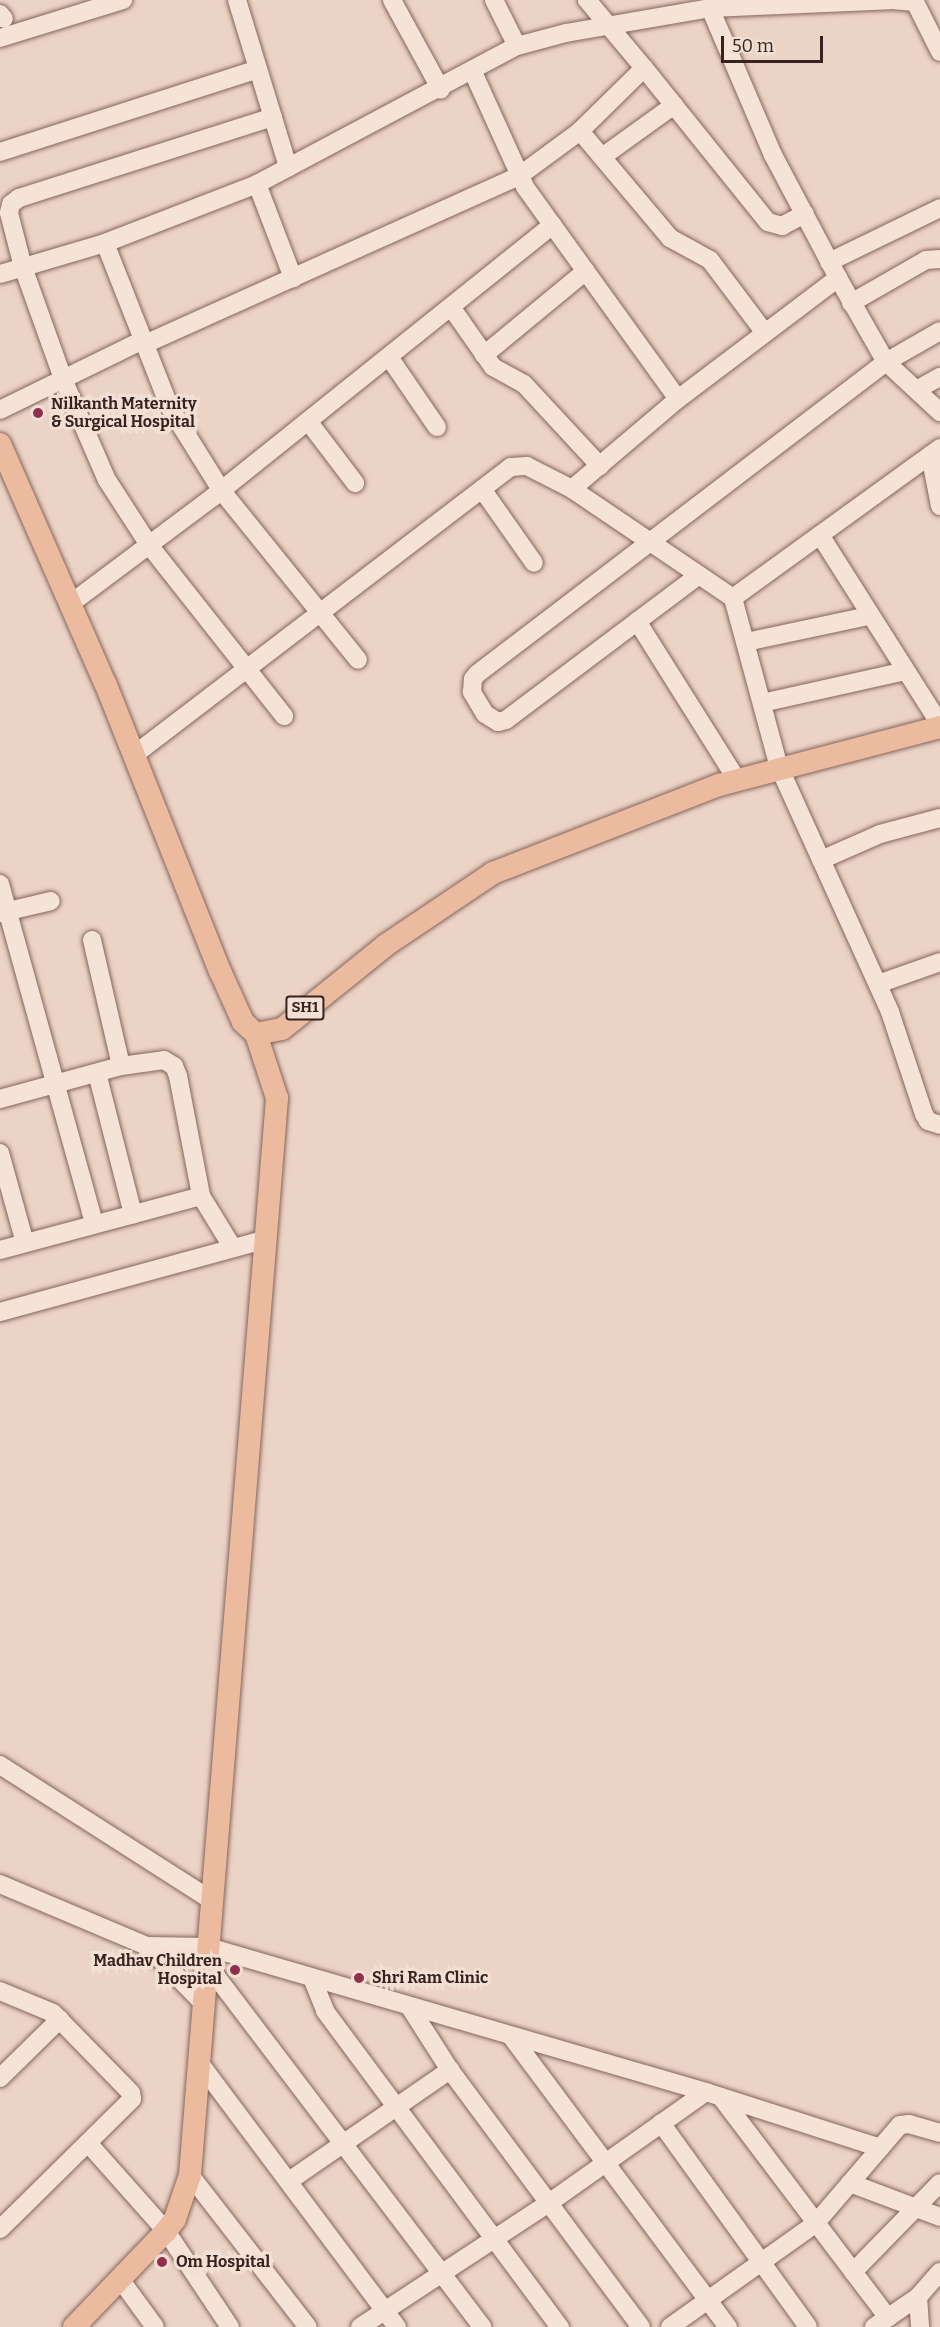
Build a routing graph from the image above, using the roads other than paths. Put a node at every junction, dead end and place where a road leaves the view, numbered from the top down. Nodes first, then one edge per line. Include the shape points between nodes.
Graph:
1 (123, 0) edge
2 (237, 0) edge
3 (392, 0) edge
4 (494, 0) edge
5 (587, 0) edge
6 (891, 0) edge
7 (918, 1) edge
8 (735, 3) edge
9 (665, 7) edge
10 (710, 8) junction
11 (606, 26) junction
12 (0, 38) edge
13 (518, 46) junction
14 (940, 52) edge
15 (644, 68) junction
16 (258, 69) junction
17 (472, 70) junction
18 (441, 90) junction
19 (674, 105) junction
20 (273, 117) junction
21 (580, 131) junction
22 (0, 152) edge
23 (602, 157) junction
24 (288, 167) junction
25 (519, 176) junction
26 (257, 184) junction
27 (940, 208) edge
28 (806, 214) junction
29 (552, 225) junction
30 (105, 243) junction
31 (940, 260) edge
32 (23, 267) junction
33 (834, 270) junction
34 (586, 271) junction
35 (0, 274) edge
36 (293, 278) junction
37 (851, 303) junction
38 (451, 306) junction
39 (940, 331) edge
40 (765, 333) junction
41 (144, 342) junction
42 (484, 355) junction
43 (389, 357) junction
44 (886, 362) junction
45 (940, 377) edge
46 (63, 379) junction
47 (918, 389) junction
48 (678, 399) junction
49 (0, 410) edge
50 (940, 412) edge
51 (308, 421) junction
52 (437, 427) dead end
53 (0, 444) edge
54 (935, 451) edge
55 (600, 466) junction
56 (355, 483) dead end
57 (482, 489) junction
58 (572, 489) junction
59 (221, 490) junction
60 (940, 506) edge
61 (820, 535) junction
62 (648, 541) junction
63 (149, 545) junction
64 (534, 563) dead end
65 (699, 575) junction
66 (734, 598) junction
67 (70, 604) junction
68 (320, 613) junction
69 (868, 616) junction
70 (638, 621) junction
71 (746, 642) junction
72 (358, 660) dead end
73 (247, 670) junction
74 (905, 671) junction
75 (762, 703) junction
76 (284, 716) dead end
77 (940, 725) edge
78 (134, 755) junction
79 (779, 767) junction
80 (737, 780) junction
81 (940, 818) edge
82 (821, 860) junction
83 (0, 884) edge
84 (51, 901) dead end
85 (4, 912) edge
86 (92, 940) dead end
87 (940, 962) edge
88 (878, 984) junction
89 (256, 1034) junction
90 (121, 1066) junction
91 (97, 1073) junction
92 (56, 1084) junction
93 (0, 1099) edge
94 (940, 1125) edge
95 (0, 1153) edge
96 (201, 1196) junction
97 (133, 1214) junction
98 (94, 1224) junction
99 (264, 1240) junction
100 (25, 1243) junction
101 (233, 1248) junction
102 (0, 1250) edge
103 (0, 1312) edge
104 (0, 1765) edge
105 (0, 1884) edge
106 (212, 1900) junction
107 (147, 1946) junction
108 (207, 1955) junction
109 (312, 1978) junction
110 (0, 1991) edge
111 (203, 2002) junction
112 (409, 2006) junction
113 (60, 2019) junction
114 (511, 2036) junction
115 (198, 2061) junction
116 (450, 2070) junction
117 (0, 2078) edge
118 (713, 2095) junction
119 (397, 2107) junction
120 (661, 2123) junction
121 (940, 2133) edge
122 (88, 2143) junction
123 (345, 2144) junction
124 (880, 2148) junction
125 (605, 2162) junction
126 (190, 2175) junction
127 (289, 2181) junction
128 (850, 2183) junction
129 (940, 2183) edge
130 (549, 2203) junction
131 (917, 2209) junction
132 (940, 2217) edge
133 (815, 2224) junction
134 (0, 2229) edge
135 (165, 2231) junction
136 (495, 2239) junction
137 (759, 2261) junction
138 (442, 2272) junction
139 (853, 2272) junction
140 (940, 2272) edge
141 (120, 2279) junction
142 (918, 2297) junction
143 (707, 2299) junction
144 (385, 2311) junction
145 (881, 2322) edge
146 (76, 2326) edge
147 (155, 2327) edge
148 (230, 2327) edge
149 (308, 2327) edge
150 (360, 2327) edge
151 (397, 2327) edge
152 (482, 2327) edge
153 (560, 2327) edge
154 (641, 2327) edge
155 (670, 2327) edge
156 (728, 2327) edge
157 (808, 2327) edge
158 (920, 2327) edge

1 - 12 street
2 - 16 street
3 - 18 street
4 - 13 street
5 - 11 street
6 - 7 street
6 - 8 street
7 - 14 street
8 - 10 street
9 - 10 street
9 - 11 street
10 - 28 street via 773,154
11 - 13 street
11 - 15 street
13 - 17 street
15 - 19 street
15 - 21 street
16 - 20 street
16 - 22 street
17 - 18 street
17 - 25 street
18 - 24 street
19 - 23 street
19 - 28 street via 768,222 782,226
20 - 24 street
20 - 32 street via 19,198 11,204 10,223
21 - 23 street
21 - 25 street
23 - 40 street via 670,238 710,260
24 - 26 street
25 - 29 street
25 - 36 street
26 - 30 street
26 - 36 street
27 - 33 street
28 - 33 street
29 - 34 street
29 - 38 street
30 - 32 street
30 - 41 street
31 - 37 street via 926,260
32 - 35 street
32 - 46 street
33 - 37 street
33 - 40 street
34 - 42 street
34 - 48 street
36 - 41 street
37 - 44 street
38 - 42 street
38 - 43 street
39 - 44 street
40 - 48 street
41 - 46 street
41 - 59 street via 170,408
42 - 55 street via 500,373 524,384
43 - 51 street
43 - 52 street
44 - 47 street
44 - 62 street
45 - 47 street
46 - 49 street
46 - 63 street via 107,480
47 - 50 street
48 - 55 street
51 - 56 street
51 - 59 street
53 - 67 main road
54 - 60 street
54 - 61 street
55 - 58 street
57 - 58 street via 519,465
57 - 64 street
57 - 68 street
58 - 62 street
59 - 63 street
59 - 68 street
61 - 66 street
61 - 69 street
62 - 65 street
62 - 70 street via 477,674 472,692 490,720 506,720
63 - 67 street
63 - 73 street
65 - 66 street
65 - 70 street
66 - 71 street
67 - 78 main road
68 - 72 street
68 - 73 street
69 - 71 street
69 - 74 street
70 - 80 street
71 - 75 street
73 - 76 street
73 - 78 street
74 - 75 street
74 - 77 street
75 - 79 street
77 - 79 main road, SH1
78 - 89 main road via 220,971 243,1022
79 - 80 main road, SH1
79 - 82 street
80 - 89 main road, SH1 via 493,873 386,945 282,1029
81 - 82 street via 880,834
82 - 88 street
83 - 85 street
84 - 85 street
85 - 92 street
86 - 90 street
87 - 88 street
88 - 94 street via 924,1114 928,1121
89 - 99 main road via 277,1098
90 - 91 street
90 - 96 street via 164,1060 174,1066
91 - 92 street
91 - 97 street
92 - 93 street
92 - 98 street
95 - 100 street
96 - 97 street
96 - 101 street
97 - 98 street
98 - 100 street
99 - 101 street
99 - 106 main road
100 - 102 street
101 - 103 street
104 - 106 street
105 - 107 street
106 - 108 main road
107 - 108 street
107 - 111 street
108 - 109 street
108 - 111 main road
108 - 123 street
109 - 112 street
109 - 119 street via 321,2006
110 - 113 street via 46,2009
111 - 115 main road
112 - 114 street
112 - 116 street
113 - 117 street
113 - 122 street via 131,2093 130,2103
114 - 118 street
114 - 125 street
115 - 126 main road
115 - 127 street
116 - 119 street
116 - 130 street
118 - 120 street
118 - 124 street
118 - 133 street
119 - 123 street
119 - 136 street
120 - 125 street
120 - 137 street
121 - 124 street via 900,2125
122 - 134 street
122 - 135 street
123 - 127 street
123 - 138 street
124 - 128 street
125 - 130 street
125 - 143 street
126 - 135 main road via 175,2219
126 - 149 street
127 - 144 street
128 - 131 street
128 - 133 street
129 - 131 street
130 - 136 street
130 - 154 street
131 - 132 street
131 - 139 street
133 - 137 street
133 - 139 street
135 - 141 main road
135 - 148 street
136 - 138 street
136 - 153 street
137 - 143 street
137 - 157 street
138 - 144 street
138 - 152 street
139 - 145 street
140 - 142 street
141 - 146 main road
141 - 147 street
142 - 145 street
142 - 158 street
143 - 155 street
143 - 156 street
144 - 150 street
144 - 151 street

